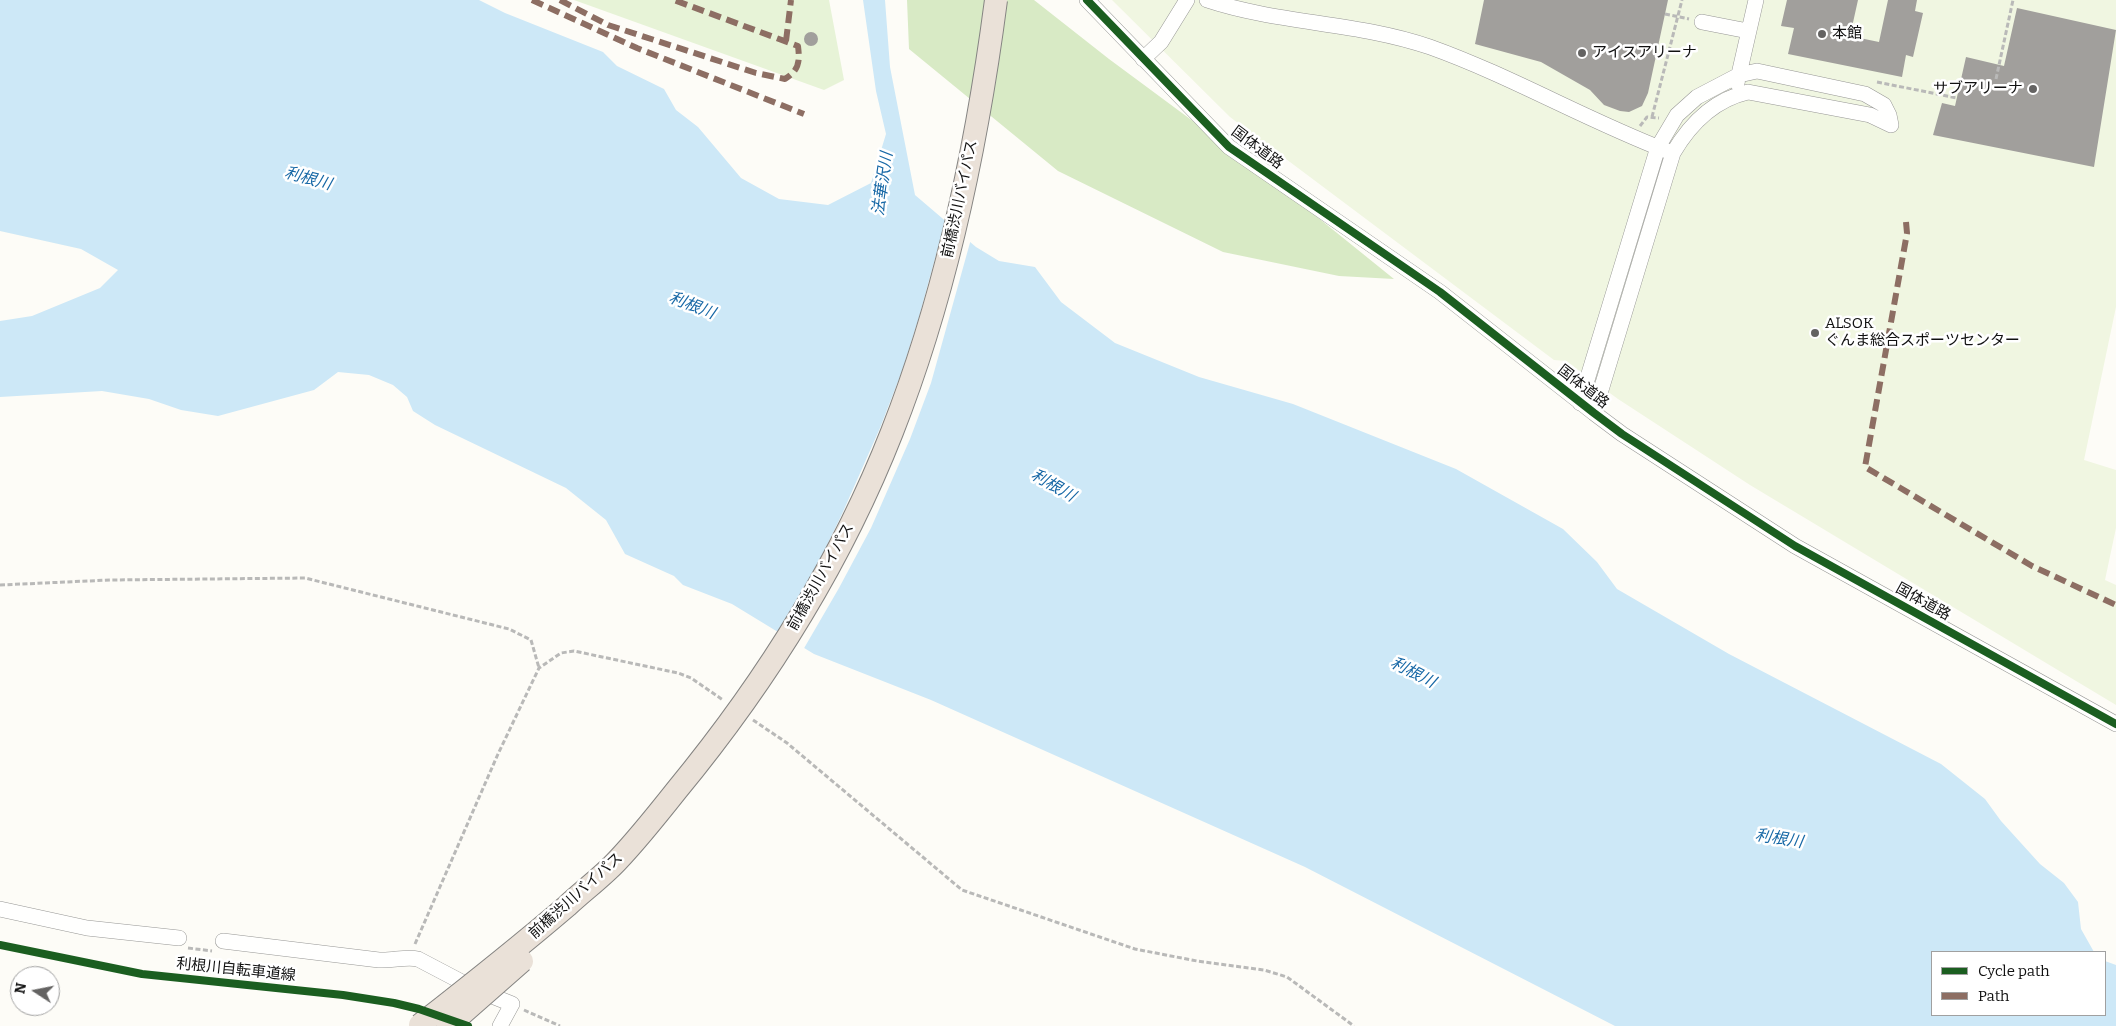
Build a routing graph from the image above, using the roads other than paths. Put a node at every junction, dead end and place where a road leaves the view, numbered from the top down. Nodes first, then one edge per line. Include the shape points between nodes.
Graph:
1 (996, 0) edge
2 (1086, 0) edge
3 (1187, 0) edge
4 (1207, 0) edge
5 (1756, 0) edge
6 (1702, 22) road end
7 (1748, 31) junction
8 (1143, 59) junction
9 (1739, 75) junction
10 (1735, 94) junction
11 (1658, 148) junction
12 (1673, 153) junction
13 (1580, 403) junction
14 (1594, 413) junction
15 (2116, 724) edge
16 (616, 863) junction
17 (0, 909) edge
18 (180, 938) road end
19 (223, 941) road end
20 (420, 1025) edge
21 (448, 1026) edge
22 (500, 1026) edge

1 - 16 highway, 前橋渋川バイパス, bridge via 971,148 945,268 912,376 873,477 821,579 760,679 728,725
2 - 8 street, 国体道路
3 - 8 street via 1161,42
4 - 11 street via 1380,34 1429,47
5 - 7 street
6 - 7 street
7 - 9 street
8 - 13 street, 国体道路 via 1229,148 1440,292
9 - 10 street
9 - 10 street via 1757,71 1865,94 1884,105 1891,125 1870,115 1763,94
9 - 11 street via 1686,106 1670,125
10 - 12 street via 1697,119
11 - 12 street
11 - 13 street
12 - 14 street
13 - 14 street, 国体道路
14 - 15 street, 国体道路 via 1794,546
16 - 20 highway, 前橋渋川バイパス, bridge via 519,948
16 - 21 highway, bridge via 572,914
17 - 18 street via 87,928
19 - 22 street via 379,960 418,959 512,1004

